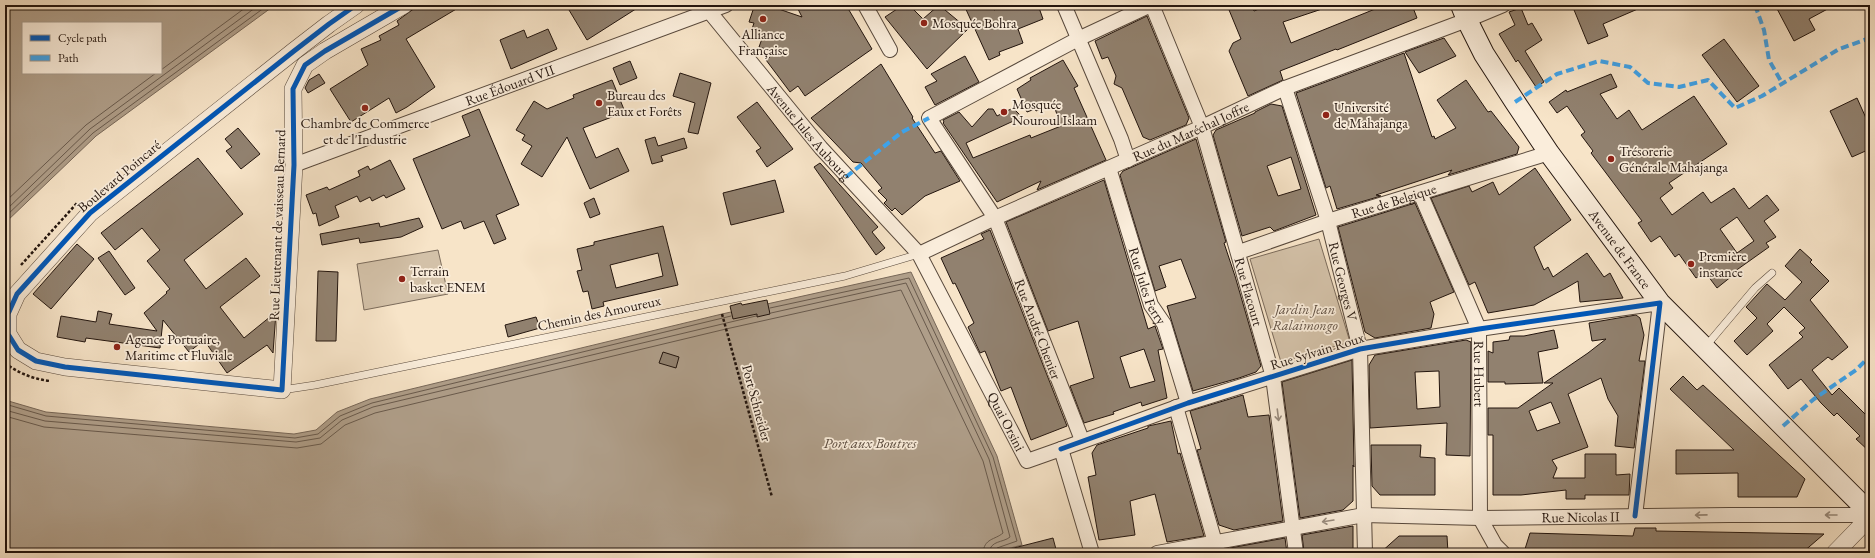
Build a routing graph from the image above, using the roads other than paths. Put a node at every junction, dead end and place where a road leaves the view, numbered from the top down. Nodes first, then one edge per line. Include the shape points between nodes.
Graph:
1 (356, 5) edge
2 (404, 5) edge
3 (726, 5) edge
4 (865, 5) edge
5 (1064, 5) edge
6 (1152, 5) edge
7 (1503, 5) edge
8 (707, 8) edge
9 (1464, 13) edge
10 (1078, 39) junction
11 (890, 50) dead end
12 (294, 51) junction
13 (305, 65) junction
14 (1285, 88) junction
15 (1202, 127) junction
16 (1549, 153) junction
17 (1128, 160) junction
18 (294, 166) junction
19 (1109, 168) junction
20 (1420, 193) junction
21 (995, 218) junction
22 (1328, 221) junction
23 (1239, 252) junction
24 (919, 254) junction
25 (1772, 273) dead end
26 (1660, 303) junction
27 (1479, 329) junction
28 (1704, 348) junction
29 (1360, 349) junction
30 (1273, 377) junction
31 (282, 390) junction
32 (1182, 405) junction
33 (1082, 440) junction
34 (1061, 449) junction
35 (1364, 515) junction
36 (1870, 515) edge
37 (1635, 516) junction
38 (1480, 518) junction
39 (1292, 527) junction
40 (1216, 548) edge
41 (1092, 553) edge
42 (1157, 553) edge
43 (1296, 553) edge
44 (1364, 553) edge
45 (1503, 553) edge
46 (1835, 553) edge

1 - 12 street, Boulevard Poincaré
2 - 13 street via 324,51
3 - 8 street, Rue Édouard VII
4 - 11 street
5 - 10 street
6 - 10 street
6 - 15 street, Rue Flacourt
7 - 9 street, Rue du Maréchal Joffre
8 - 18 street, Rue Édouard VII
8 - 24 street, Avenue Jules Aubourg via 821,148
9 - 14 street, Rue du Maréchal Joffre
9 - 16 main road, Avenue de France via 1484,54
10 - 17 street
10 - 21 street, Rue André Chenier via 929,118
12 - 13 street
12 - 31 street, Boulevard Poincaré via 90,213 18,294 8,314 8,334 18,350 36,361 65,368
13 - 18 street, Rue Lieutenant de vaisseau Bernard via 293,89
14 - 15 street, Rue du Maréchal Joffre
14 - 22 street, Rue Georges V
15 - 17 street, Rue du Maréchal Joffre
15 - 23 street, Rue Flacourt
16 - 20 street, Rue de Belgique
16 - 26 main road, Avenue de France
17 - 19 street, Rue du Maréchal Joffre
18 - 31 street, Rue Lieutenant de vaisseau Bernard
19 - 21 street, Rue du Maréchal Joffre
19 - 32 street, Rue Jules Ferry via 1151,305 1164,324
20 - 22 street, Rue de Belgique
20 - 27 street, Rue Hubert
21 - 24 street, Rue du Maréchal Joffre
21 - 33 street, Rue André Chenier
22 - 23 street, Rue de Belgique
22 - 29 street, Rue Georges V
23 - 30 street, Rue Flacourt
24 - 31 lane, Chemin des Amoureux via 845,276
24 - 34 street, Quai Orsini via 1027,461
25 - 28 lane via 1755,288
26 - 27 street, Rue Sylvain Roux
26 - 28 main road, Avenue de France
26 - 37 street
27 - 29 street, Rue Sylvain Roux
27 - 38 street, Rue Hubert
28 - 36 main road, Avenue de France
29 - 30 street, Rue Sylvain Roux
29 - 35 street, Rue Georges V
30 - 32 street, Rue Sylvain Roux
30 -> 39 street, Rue Flacourt
32 - 33 street, Rue Sylvain Roux
32 - 40 street, Rue Jules Ferry
33 - 34 street, Rue Sylvain Roux
34 - 41 street
35 - 38 street, Rue Nicolas II
35 -> 39 street, Rue Nicolas II
35 - 44 street, Rue Georges V
36 -> 37 street, Rue Nicolas II
36 - 46 street
37 - 38 street, Rue Nicolas II
38 - 45 street via 1495,545
39 - 40 street, Rue Nicolas II
39 - 43 street, Rue Flacourt
40 - 42 street, Rue Nicolas II

